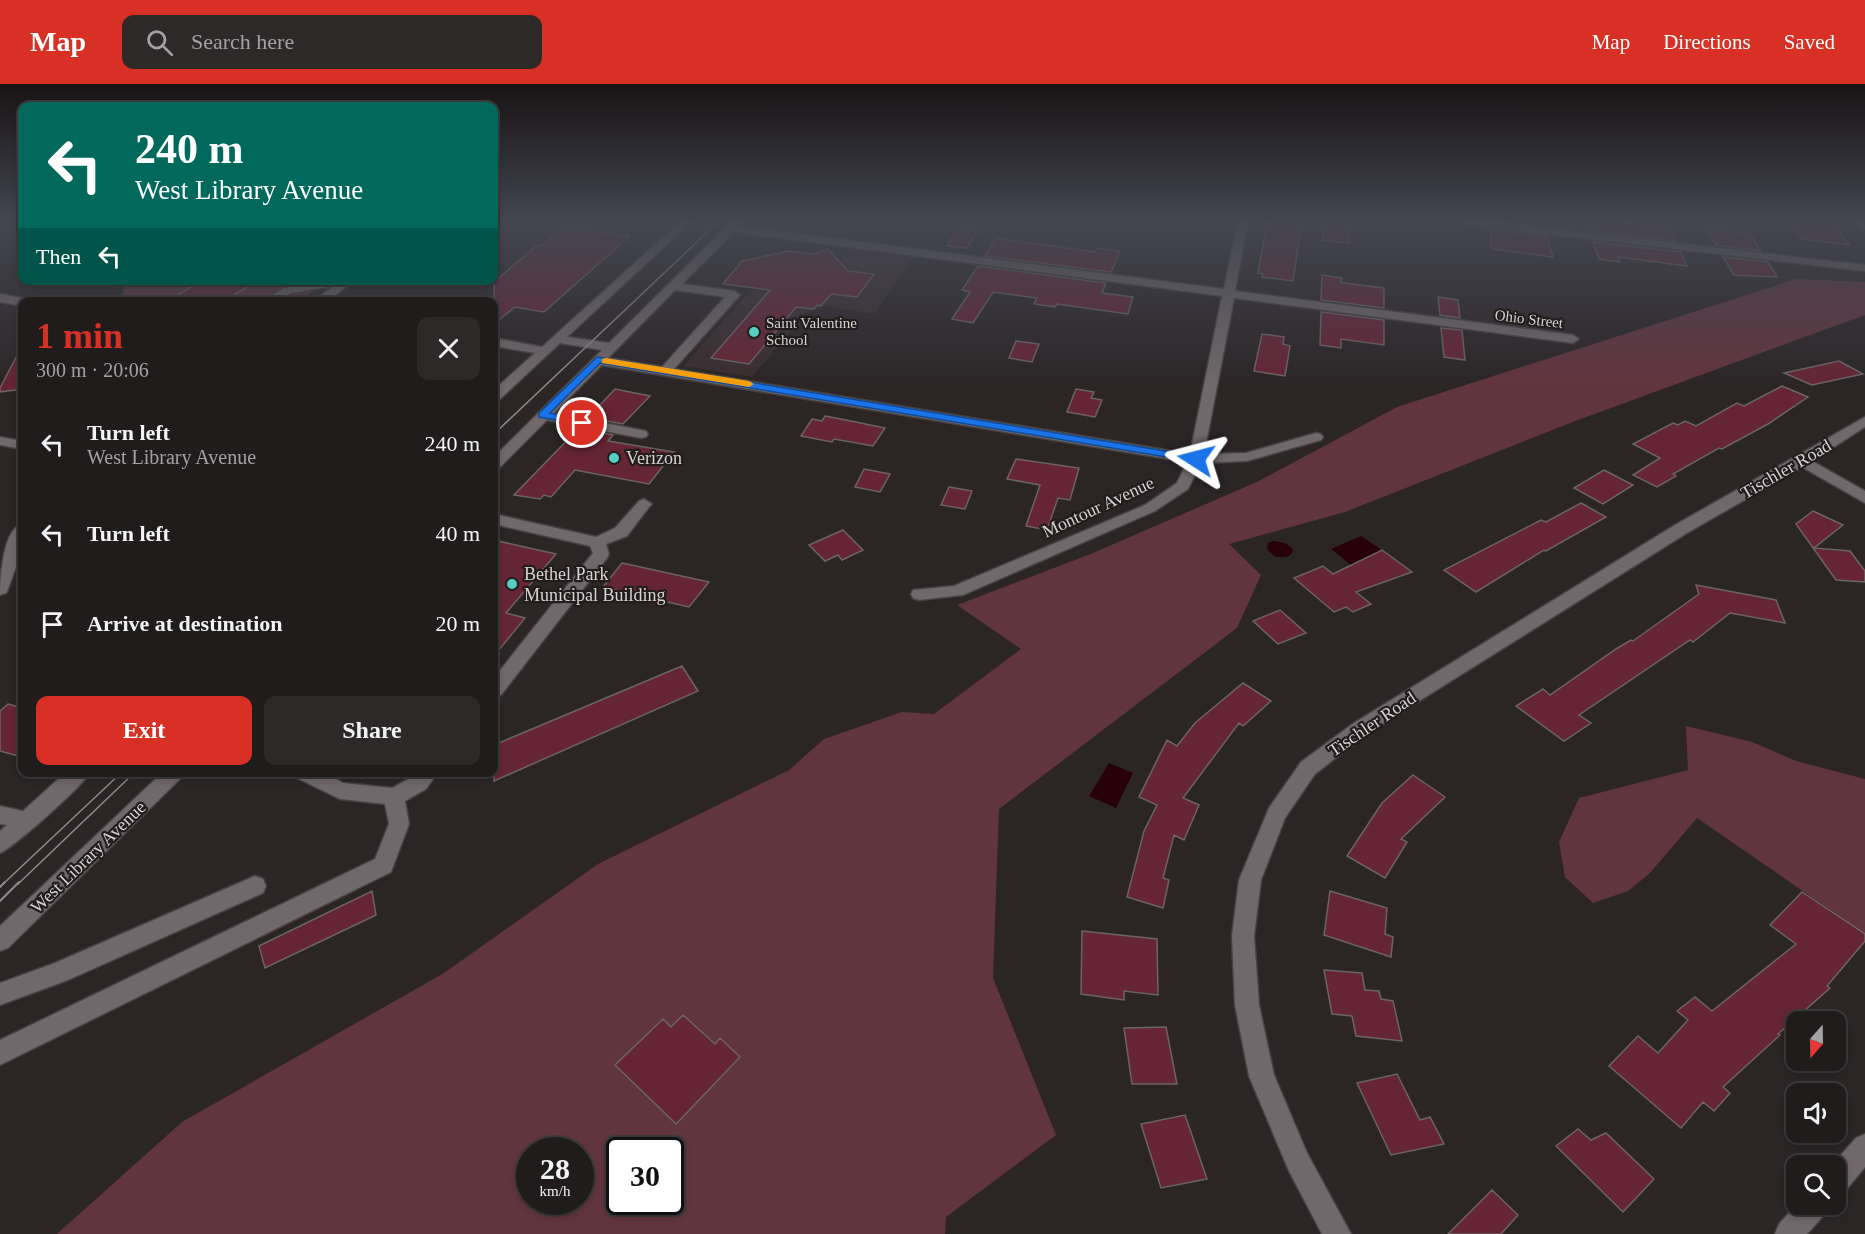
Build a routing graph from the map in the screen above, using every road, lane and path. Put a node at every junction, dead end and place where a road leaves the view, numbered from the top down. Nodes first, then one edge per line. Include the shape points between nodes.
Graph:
1 (627, 276) edge
2 (682, 276) edge
3 (1092, 276) edge
4 (1233, 276) edge
5 (318, 285) edge
6 (342, 285) edge
7 (671, 286) junction
8 (1229, 295) junction
9 (276, 297) edge
10 (325, 297) edge
11 (0, 298) edge
12 (18, 301) edge
13 (558, 339) junction
14 (1574, 339) dead end
15 (498, 343) edge
16 (610, 346) junction
17 (544, 351) junction
18 (597, 360) junction
19 (666, 370) junction
20 (693, 375) junction
21 (682, 387) dead end
22 (498, 393) edge
23 (542, 415) junction
24 (1865, 421) edge
25 (640, 434) dead end
26 (1316, 437) dead end
27 (0, 441) edge
28 (18, 444) edge
29 (1196, 459) junction
30 (498, 461) edge
31 (1802, 461) junction
32 (1865, 498) edge
33 (645, 504) dead end
34 (498, 520) edge
35 (18, 540) edge
36 (597, 542) junction
37 (0, 589) edge
38 (919, 594) dead end
39 (498, 685) edge
40 (75, 777) edge
41 (172, 777) edge
42 (313, 777) edge
43 (424, 777) edge
44 (394, 797) junction
45 (0, 815) edge
46 (28, 820) junction
47 (0, 844) edge
48 (255, 886) dead end
49 (0, 941) edge
50 (0, 994) edge
51 (0, 1053) edge
52 (1865, 1147) edge
53 (1846, 1169) edge
54 (1805, 1215) edge
55 (1337, 1234) edge
56 (1789, 1234) edge

1 - 13 street
2 - 7 street
3 - 8 street, Ohio Street
4 - 8 street, Montour Avenue
5 - 9 street via 288,290
6 - 10 street
7 - 16 street
7 - 19 street via 734,295
8 - 14 street, Ohio Street
8 - 29 street, Montour Avenue
11 - 12 street
13 - 16 street
13 - 17 street
15 - 17 street
16 - 18 street
17 - 22 street
18 - 19 street
18 - 23 street
19 - 20 street
20 - 21 street
20 - 29 street
23 - 25 street
23 - 30 street
24 - 31 street, Tischler Road
26 - 29 street via 1247,457
27 - 28 street
29 - 38 street, Montour Avenue via 1183,486 1150,508 957,591
31 - 32 street
31 - 55 street, Tischler Road via 1681,529 1361,728 1308,768 1275,814 1250,880 1243,936 1247,1005 1262,1076 1298,1162
33 - 36 street via 621,532
34 - 36 street
35 - 37 street
36 - 39 street via 601,554
40 - 46 street
41 - 49 street, West Library Avenue
42 - 44 street via 340,791
43 - 44 street
44 - 51 street via 399,824 383,865
45 - 46 street
46 - 47 street
48 - 50 street via 60,972
52 - 53 street
54 - 56 street

